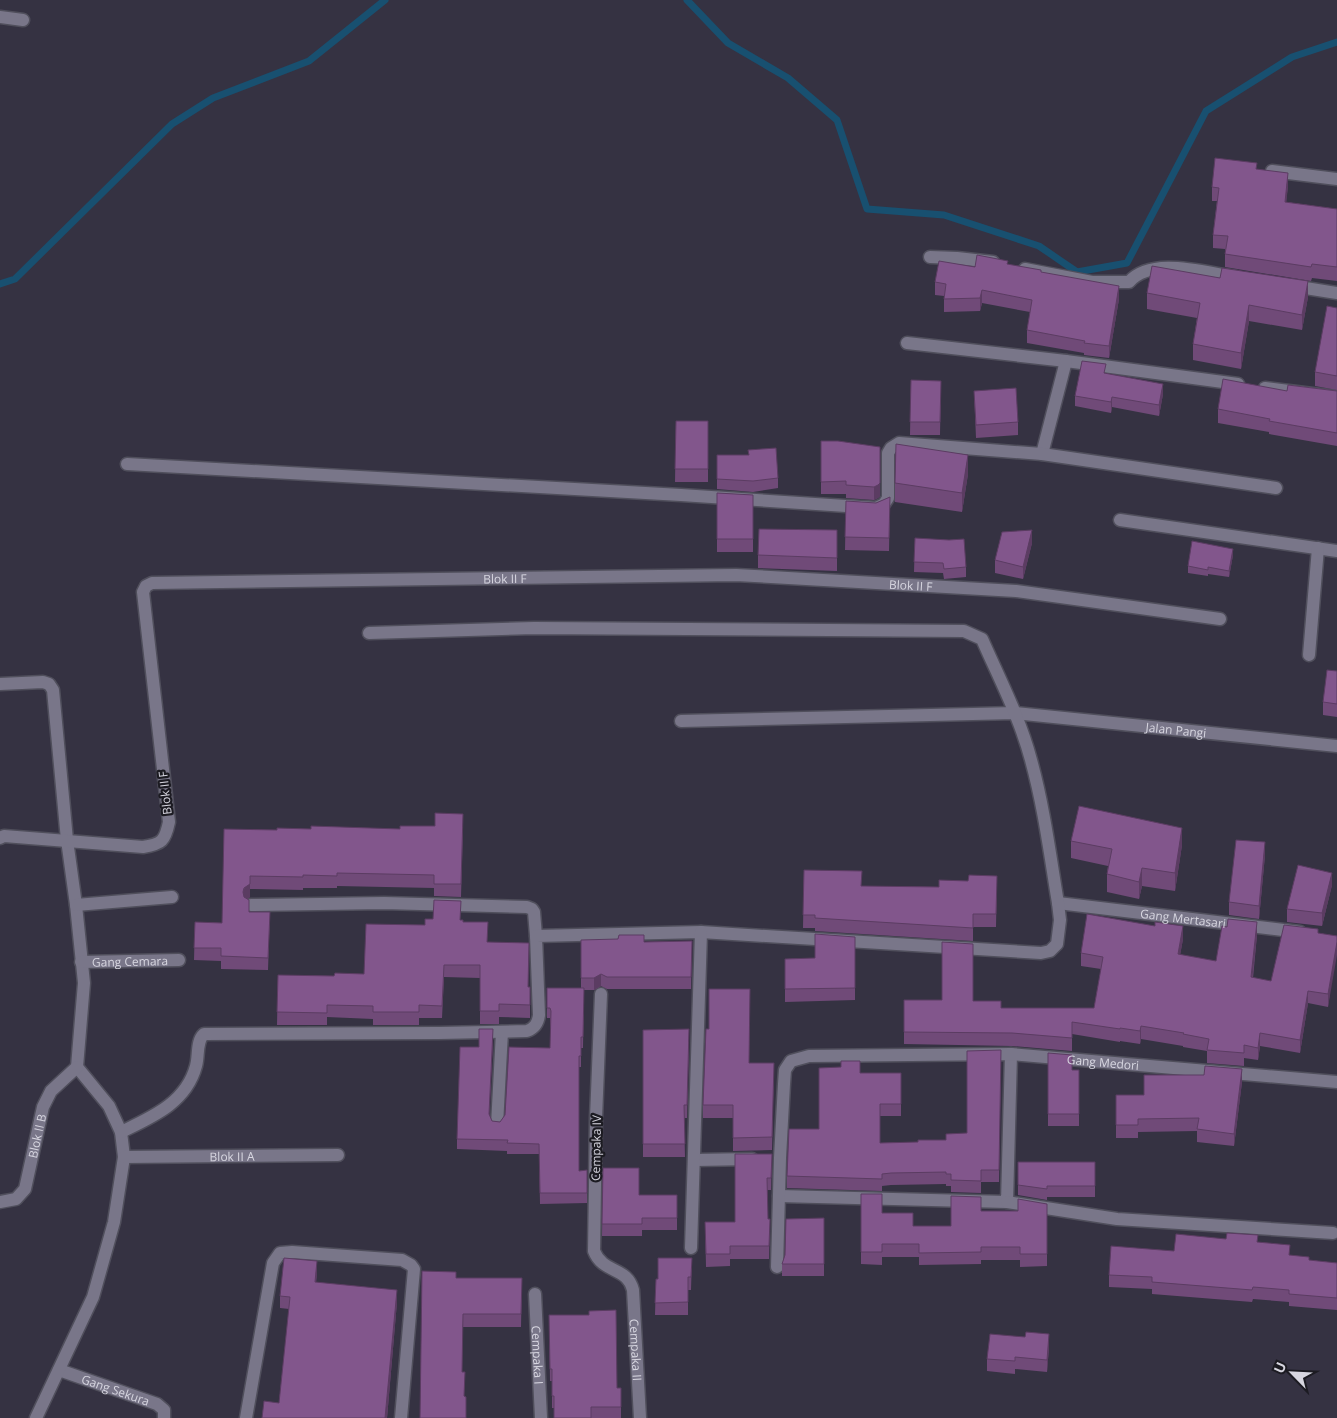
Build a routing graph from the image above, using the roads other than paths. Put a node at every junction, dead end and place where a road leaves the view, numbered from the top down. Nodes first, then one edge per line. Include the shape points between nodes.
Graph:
1 (0, 17) edge
2 (23, 20) dead end
3 (1264, 170) edge
4 (1337, 178) edge
5 (930, 258) dead end
6 (1252, 280) edge
7 (1281, 284) edge
8 (1337, 293) edge
9 (907, 343) dead end
10 (1066, 361) junction
11 (1337, 397) edge
12 (1042, 454) junction
13 (127, 464) dead end
14 (1276, 488) dead end
15 (1120, 520) dead end
16 (1318, 548) junction
17 (1337, 550) edge
18 (1220, 619) dead end
19 (369, 632) dead end
20 (1309, 656) dead end
21 (0, 684) edge
22 (1015, 713) junction
23 (681, 721) dead end
24 (1337, 746) edge
25 (0, 838) edge
26 (67, 840) junction
27 (172, 897) dead end
28 (1058, 903) junction
29 (76, 904) junction
30 (251, 905) edge
31 (701, 932) junction
32 (1308, 933) edge
33 (536, 936) junction
34 (179, 960) dead end
35 (82, 962) junction
36 (600, 994) dead end
37 (502, 1032) junction
38 (1010, 1054) junction
39 (77, 1067) junction
40 (1337, 1082) edge
41 (497, 1125) edge
42 (121, 1132) junction
43 (338, 1155) dead end
44 (124, 1157) junction
45 (770, 1158) junction
46 (694, 1160) junction
47 (779, 1196) junction
48 (0, 1202) edge
49 (1007, 1202) junction
50 (1333, 1233) dead end
51 (690, 1248) dead end
52 (777, 1267) dead end
53 (631, 1282) joint
54 (535, 1294) dead end
55 (59, 1370) junction
56 (36, 1418) edge
57 (164, 1418) edge
58 (246, 1418) edge
59 (401, 1418) edge
60 (541, 1418) edge
61 (640, 1418) edge

1 - 2 street
3 - 4 street
5 - 6 street via 980,260 1092,282 1129,282 1143,271 1168,267
7 - 8 street
9 - 10 street
10 - 11 street
10 - 12 street
12 - 13 street via 899,443 888,453 888,498 876,508
12 - 14 street
15 - 16 street
16 - 17 street
16 - 20 street
18 - 26 street, Blok II F via 1016,591 736,575 152,582 143,592 169,822 166,835 162,842 143,847
19 - 22 street via 534,628 964,631 982,639
21 - 26 street via 44,682 53,690
22 - 23 street, Jalan Pangi
22 - 24 street, Jalan Pangi
22 - 28 street via 1041,799
25 - 26 street, Blok II F
26 - 29 street
27 - 29 street
28 - 31 street via 1058,944 1042,953
28 - 32 street, Gang Mertasari
29 - 35 street
30 - 33 street via 384,903 527,907 534,912
31 - 33 street
31 - 46 street
33 - 37 street via 538,1022 527,1031
34 - 35 street, Gang Cemara
35 - 39 street via 84,991
36 - 53 street, Cempaka IV via 594,1251 598,1260
37 - 41 street
37 - 42 street via 204,1034 200,1040 196,1068 178,1099 158,1114
38 - 40 street, Gang Medori
38 - 45 street, Gang Medori via 809,1056 791,1061 785,1070
38 - 49 street
39 - 42 street via 109,1106
39 - 48 street, Blok II B via 51,1091 43,1107 25,1189 16,1199
42 - 44 street
43 - 44 street, Blok II A
44 - 55 street via 114,1222 93,1297
45 - 46 street
45 - 47 street
46 - 51 street
47 - 49 street
47 - 52 street
49 - 50 street via 1117,1219
53 - 61 street, Cempaka II
54 - 60 street, Cempaka I
55 - 56 street
55 - 57 street, Gang Sekura via 157,1404 164,1410
58 - 59 street via 273,1263 280,1253 292,1252 402,1260 414,1269

